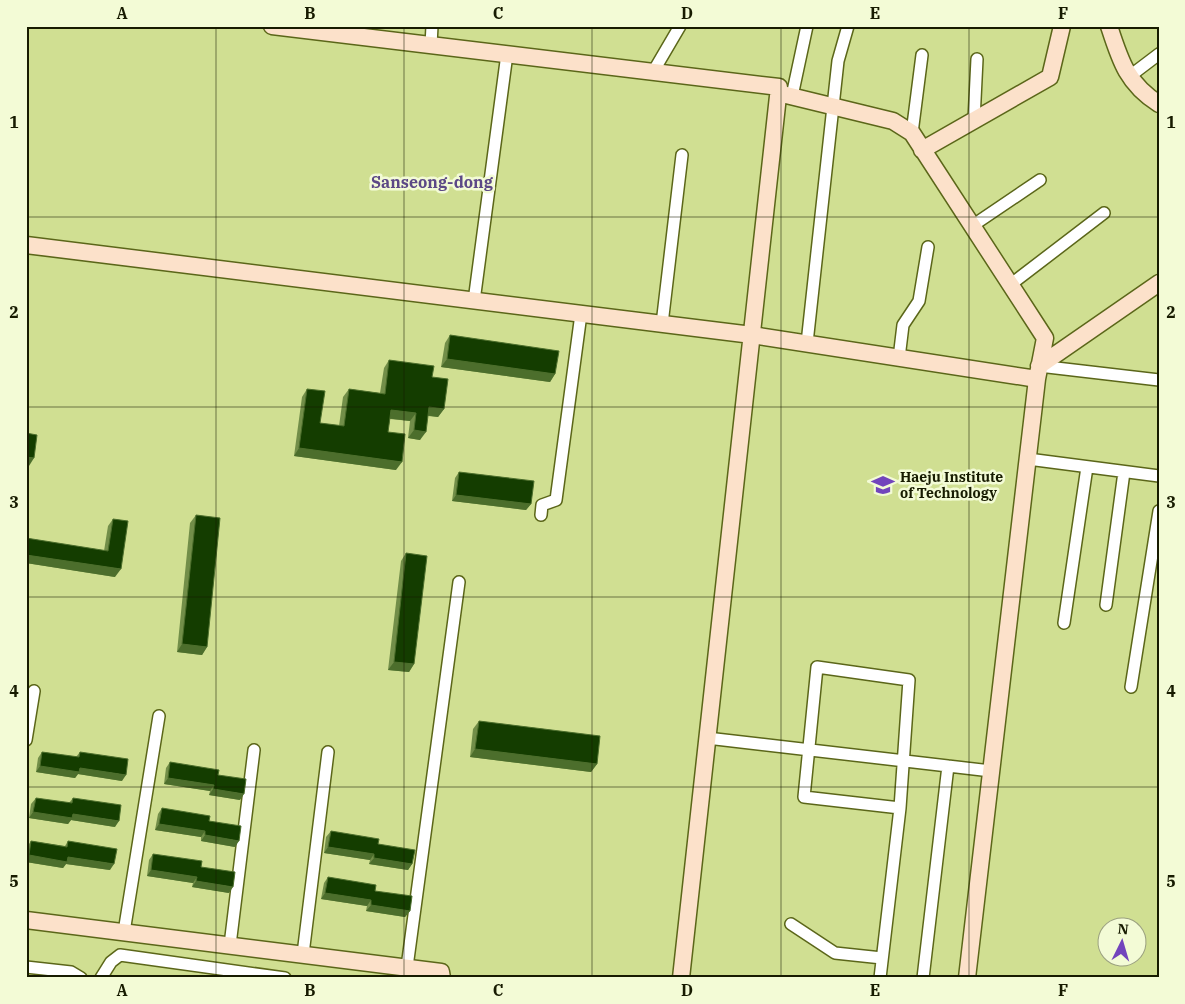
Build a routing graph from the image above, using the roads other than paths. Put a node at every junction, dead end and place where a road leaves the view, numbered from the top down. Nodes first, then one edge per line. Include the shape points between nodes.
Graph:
1 (272, 26) edge
2 (432, 26) edge
3 (680, 26) edge
4 (807, 26) edge
5 (848, 26) edge
6 (1062, 26) edge
7 (1109, 26) edge
8 (324, 29) edge
9 (367, 32) edge
10 (431, 45) junction
11 (507, 54) junction
12 (1159, 54) edge
13 (922, 55) dead end
14 (977, 59) dead end
15 (653, 72) junction
16 (1130, 76) junction
17 (785, 94) junction
18 (1159, 104) edge
19 (832, 106) junction
20 (974, 120) junction
21 (912, 134) junction
22 (922, 150) junction
23 (682, 155) dead end
24 (1040, 180) dead end
25 (1104, 213) dead end
26 (972, 226) junction
27 (26, 245) edge
28 (928, 247) dead end
29 (1159, 283) edge
30 (1010, 285) junction
31 (474, 301) junction
32 (582, 314) junction
33 (662, 324) junction
34 (752, 335) junction
35 (807, 344) junction
36 (900, 358) junction
37 (1038, 372) junction
38 (1159, 380) edge
39 (1028, 459) junction
40 (1087, 467) junction
41 (1124, 472) junction
42 (1159, 476) edge
43 (1159, 511) edge
44 (541, 515) dead end
45 (459, 582) dead end
46 (1106, 605) dead end
47 (1064, 624) dead end
48 (1131, 687) dead end
49 (34, 691) dead end
50 (159, 716) dead end
51 (707, 738) junction
52 (26, 740) edge
53 (254, 750) dead end
54 (809, 750) junction
55 (328, 752) dead end
56 (903, 761) junction
57 (948, 766) junction
58 (991, 771) junction
59 (900, 808) junction
60 (26, 920) edge
61 (791, 924) dead end
62 (124, 932) junction
63 (230, 945) junction
64 (303, 954) junction
65 (882, 958) junction
66 (26, 967) edge
67 (407, 967) junction
68 (80, 978) edge
69 (101, 978) edge
70 (285, 978) edge
71 (442, 978) edge
72 (681, 978) edge
73 (880, 978) edge
74 (923, 978) edge
75 (967, 978) edge

1 - 8 street
2 - 10 street
3 - 15 street
4 - 17 street
5 - 19 street via 838,61
6 - 20 street via 1050,77
7 - 16 street via 1124,69
8 - 9 street
9 - 10 street
10 - 11 street
11 - 15 street
11 - 31 street
12 - 16 street
13 - 21 street
14 - 20 street
15 - 17 street via 779,87
16 - 18 street
17 - 19 street
17 - 34 street
19 - 21 street via 893,121
19 - 35 street
20 - 22 street
21 - 22 street
22 - 26 street
23 - 33 street
24 - 26 street
25 - 30 street
26 - 30 street
27 - 31 street
28 - 36 street via 920,302 903,326
29 - 37 street
30 - 37 street via 1045,338
31 - 32 street
32 - 33 street
32 - 44 street via 556,500 542,505
33 - 34 street
34 - 35 street
34 - 51 street
35 - 36 street
36 - 37 street
37 - 38 street
37 - 39 street
39 - 40 street
39 - 58 street
40 - 41 street
40 - 47 street
41 - 42 street
41 - 46 street
43 - 48 street
45 - 67 street
49 - 52 street
50 - 62 street
51 - 54 street
51 - 72 street
53 - 63 street
54 - 56 street
54 - 56 street via 817,668 909,680
54 - 59 street via 804,797
55 - 64 street
56 - 57 street
56 - 59 street
57 - 58 street
57 - 74 street
58 - 75 street
59 - 65 street
60 - 62 street
61 - 65 street via 835,953
62 - 63 street
63 - 64 street
64 - 67 street
65 - 73 street
66 - 68 street via 71,972
67 - 71 street via 442,972
69 - 70 street via 120,955

